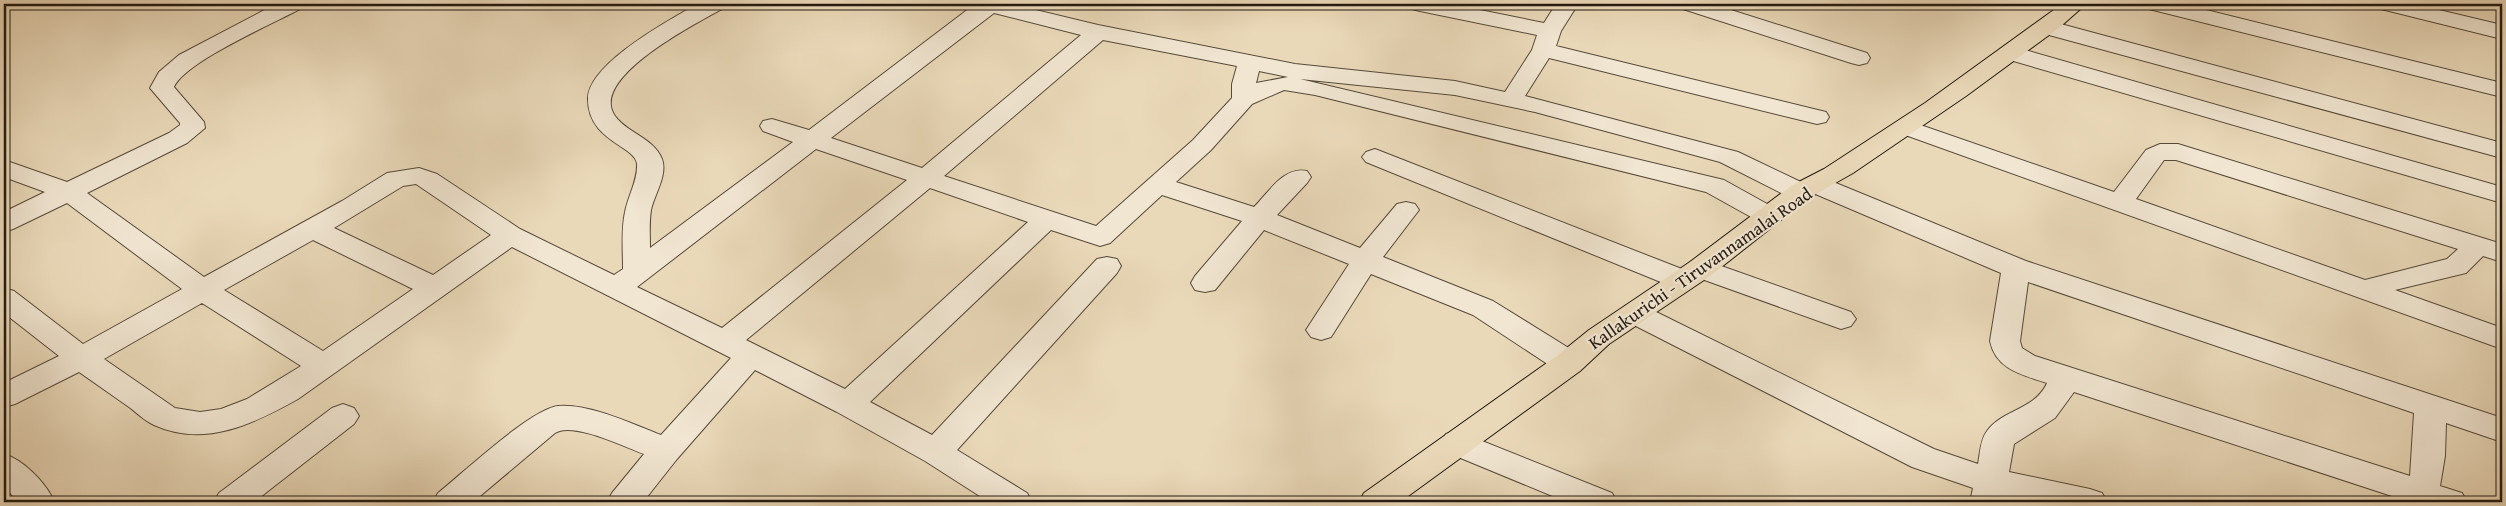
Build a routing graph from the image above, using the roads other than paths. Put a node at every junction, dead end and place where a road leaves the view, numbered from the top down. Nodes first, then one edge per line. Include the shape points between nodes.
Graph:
1 (292, 4) edge
2 (714, 4) edge
3 (988, 4) edge
4 (1420, 4) edge
5 (1567, 4) edge
6 (1691, 4) edge
7 (2075, 4) edge
8 (2157, 4) edge
9 (2389, 4) edge
10 (1053, 12) edge
11 (2046, 27) junction
12 (1098, 32) junction
13 (2502, 32) edge
14 (1547, 41) junction
15 (2011, 53) junction
16 (1859, 58) dead end
17 (1250, 61) junction
18 (2502, 90) edge
19 (1244, 99) junction
20 (1511, 100) junction
21 (1818, 117) dead end
22 (772, 126) dead end
23 (1906, 127) junction
24 (812, 139) junction
25 (2502, 151) edge
26 (1375, 157) dead end
27 (4, 168) edge
28 (1298, 177) dead end
29 (926, 178) junction
30 (1157, 185) junction
31 (1809, 188) junction
32 (69, 192) junction
33 (2502, 195) edge
34 (2120, 202) junction
35 (1406, 210) dead end
36 (1769, 216) junction
37 (1259, 218) junction
38 (1047, 219) junction
39 (4, 223) edge
40 (312, 228) junction
41 (510, 235) junction
42 (2489, 249) edge
43 (1365, 261) junction
44 (1107, 266) dead end
45 (2016, 268) junction
46 (1691, 274) junction
47 (626, 281) junction
48 (1206, 283) dead end
49 (4, 286) edge
50 (434, 286) junction
51 (202, 290) junction
52 (2363, 290) junction
53 (1636, 314) junction
54 (1841, 319) dead end
55 (1321, 330) dead end
56 (2502, 339) edge
57 (737, 349) junction
58 (81, 358) junction
59 (1569, 363) junction
60 (323, 365) junction
61 (2065, 378) junction
62 (4, 396) edge
63 (848, 404) junction
64 (2430, 406) junction
65 (342, 416) dead end
66 (2502, 430) edge
67 (1458, 443) junction
68 (666, 450) junction
69 (936, 452) junction
70 (4, 468) edge
71 (1990, 493) edge
72 (34, 497) dead end
73 (2430, 499) edge
74 (231, 502) edge
75 (450, 502) edge
76 (624, 502) edge
77 (1015, 502) edge
78 (1376, 502) edge
79 (1600, 502) edge
80 (2090, 502) edge

1 - 32 street via 186,60 166,77 162,88 192,122 193,128
2 - 47 street via 636,51 605,81 600,93 601,112 607,124 646,153 650,163
3 - 10 street
3 - 24 street
4 - 14 street
5 - 14 street
6 - 16 street
7 - 11 highway, Kallakurichi - Tiruvannamalai Road
8 - 18 street
9 - 13 street
10 - 12 street
11 - 15 highway, Kallakurichi - Tiruvannamalai Road
11 - 25 street
12 - 17 street
12 - 29 street
14 - 20 street
14 - 21 street
15 - 23 highway, Kallakurichi - Tiruvannamalai Road
15 - 33 street
17 - 19 street
17 - 20 street via 1295,71 1455,88
19 - 30 street via 1202,145
19 - 36 street via 1269,86 1284,83 1315,88 1715,186
20 - 31 street via 1729,157
22 - 24 street
23 - 31 highway, Kallakurichi - Tiruvannamalai Road
23 - 34 street
24 - 29 street
24 - 47 street
26 - 46 street
27 - 32 street
28 - 37 street
29 - 38 street
29 - 57 street
30 - 37 street
30 - 38 street via 1100,237
31 - 36 highway, Kallakurichi - Tiruvannamalai Road
31 - 45 street
32 - 39 street
32 - 51 street
34 - 42 street via 2155,155 2166,151
34 - 52 street
35 - 43 street
36 - 46 highway, Kallakurichi - Tiruvannamalai Road
37 - 43 street
37 - 48 street
38 - 63 street
40 - 41 street via 396,179 419,176
40 - 50 street
40 - 51 street
41 - 47 street
41 - 50 street
42 - 52 street via 2456,266
43 - 55 street
43 - 59 street via 1483,308
44 - 69 street
45 - 61 street via 2006,350 2024,364
45 - 64 street
46 - 53 highway, Kallakurichi - Tiruvannamalai Road
46 - 54 street
47 - 57 street
49 - 58 street
50 - 60 street
51 - 58 street
51 - 60 street
52 - 56 street
53 - 59 highway, Kallakurichi - Tiruvannamalai Road via 1599,337
53 - 71 street via 1958,473
57 - 63 street
57 - 68 street
58 - 60 street via 164,416 200,424 224,420 258,407
58 - 62 street
59 - 67 highway, Kallakurichi - Tiruvannamalai Road
61 - 71 street via 2045,411 2012,427 1998,438
61 - 73 street
63 - 69 street
64 - 66 street
64 - 73 street
65 - 74 street
67 - 78 highway, Kallakurichi - Tiruvannamalai Road
67 - 79 street
68 - 75 street via 588,423 558,418 537,430
68 - 76 street
69 - 77 street
70 - 72 street
71 - 80 street

